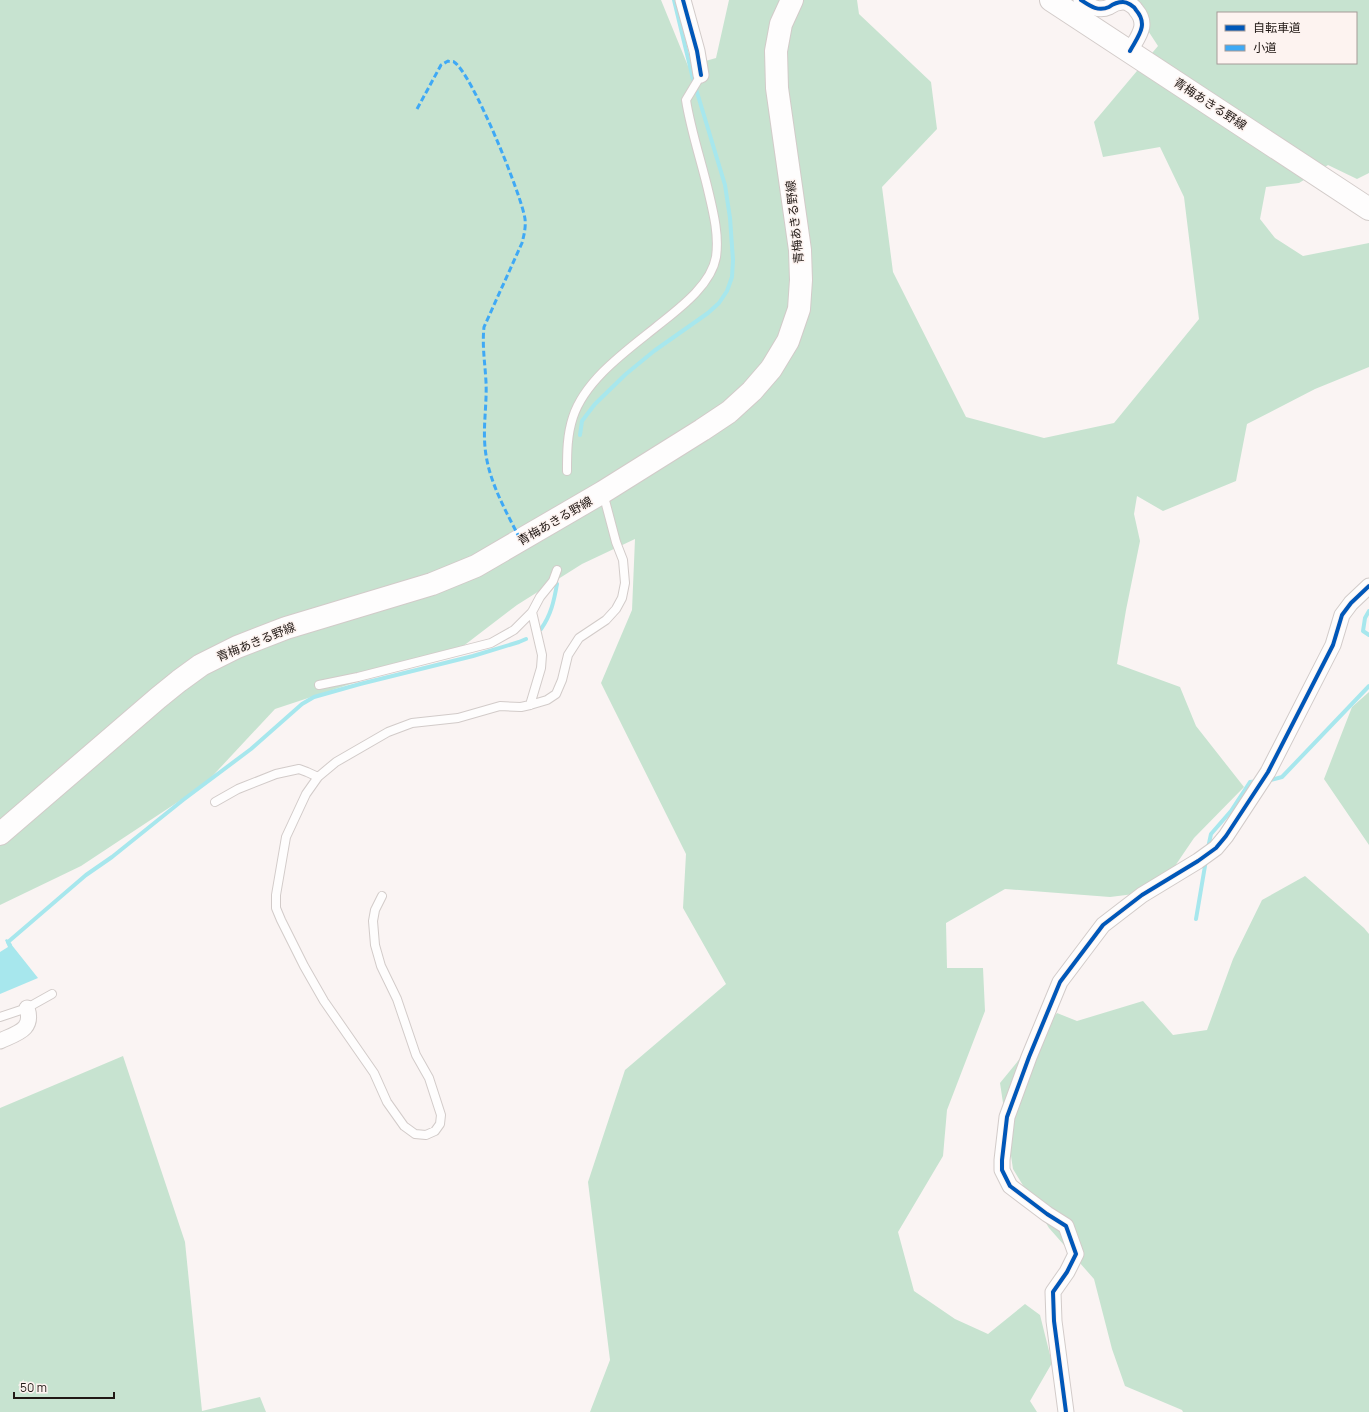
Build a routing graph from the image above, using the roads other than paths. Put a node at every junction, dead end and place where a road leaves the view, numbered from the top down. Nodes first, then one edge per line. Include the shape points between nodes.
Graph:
1 (683, 0) edge
2 (792, 0) edge
3 (1051, 0) edge
4 (1081, 0) edge
5 (1130, 51) junction
6 (701, 75) joint
7 (1369, 209) edge
8 (567, 471) dead end
9 (603, 492) junction
10 (557, 570) dead end
11 (1369, 586) edge
12 (532, 612) junction
13 (319, 685) dead end
14 (530, 705) junction
15 (318, 777) junction
16 (215, 802) dead end
17 (0, 834) edge
18 (382, 896) dead end
19 (52, 994) dead end
20 (27, 1008) junction
21 (0, 1017) edge
22 (0, 1041) edge
23 (1066, 1412) edge

1 - 6 street
2 - 9 main road, 青梅あきる野線 via 781,24 776,51 778,88 800,250 798,308 788,341 771,369 729,412
3 - 5 main road, 青梅あきる野線
4 - 5 street via 1099,9 1124,2 1134,7 1141,15 1143,25
5 - 7 main road, 青梅あきる野線
6 - 8 lane via 686,100 716,220 716,260 708,277 681,308 612,363 587,390 573,417 568,437
9 - 14 lane via 623,560 626,583 622,598 616,610 606,620 579,638 568,655 556,694 547,700
9 - 17 main road, 青梅あきる野線 via 476,566 432,584 286,628 237,647 201,665 163,693
10 - 12 lane
11 - 23 street via 1342,615 1333,644 1268,772 1226,836 1216,848 1142,895 1103,925 1060,982 1029,1057 1007,1117 1002,1170 1010,1186 1066,1226 1076,1254 1053,1292 1054,1321
12 - 13 lane via 514,630 491,643
12 - 14 lane via 542,655 541,668
14 - 15 lane via 500,706 458,718 412,723 364,745 336,762
15 - 16 lane via 299,769 276,774 238,789
15 - 18 lane via 306,794 286,837 279,872 276,908 324,1001 374,1073 387,1102 404,1126 415,1134 426,1134 438,1128 441,1115 429,1078 416,1055 397,999 381,966 373,921
19 - 20 lane
20 - 21 lane
20 - 22 street via 29,1021 26,1028

